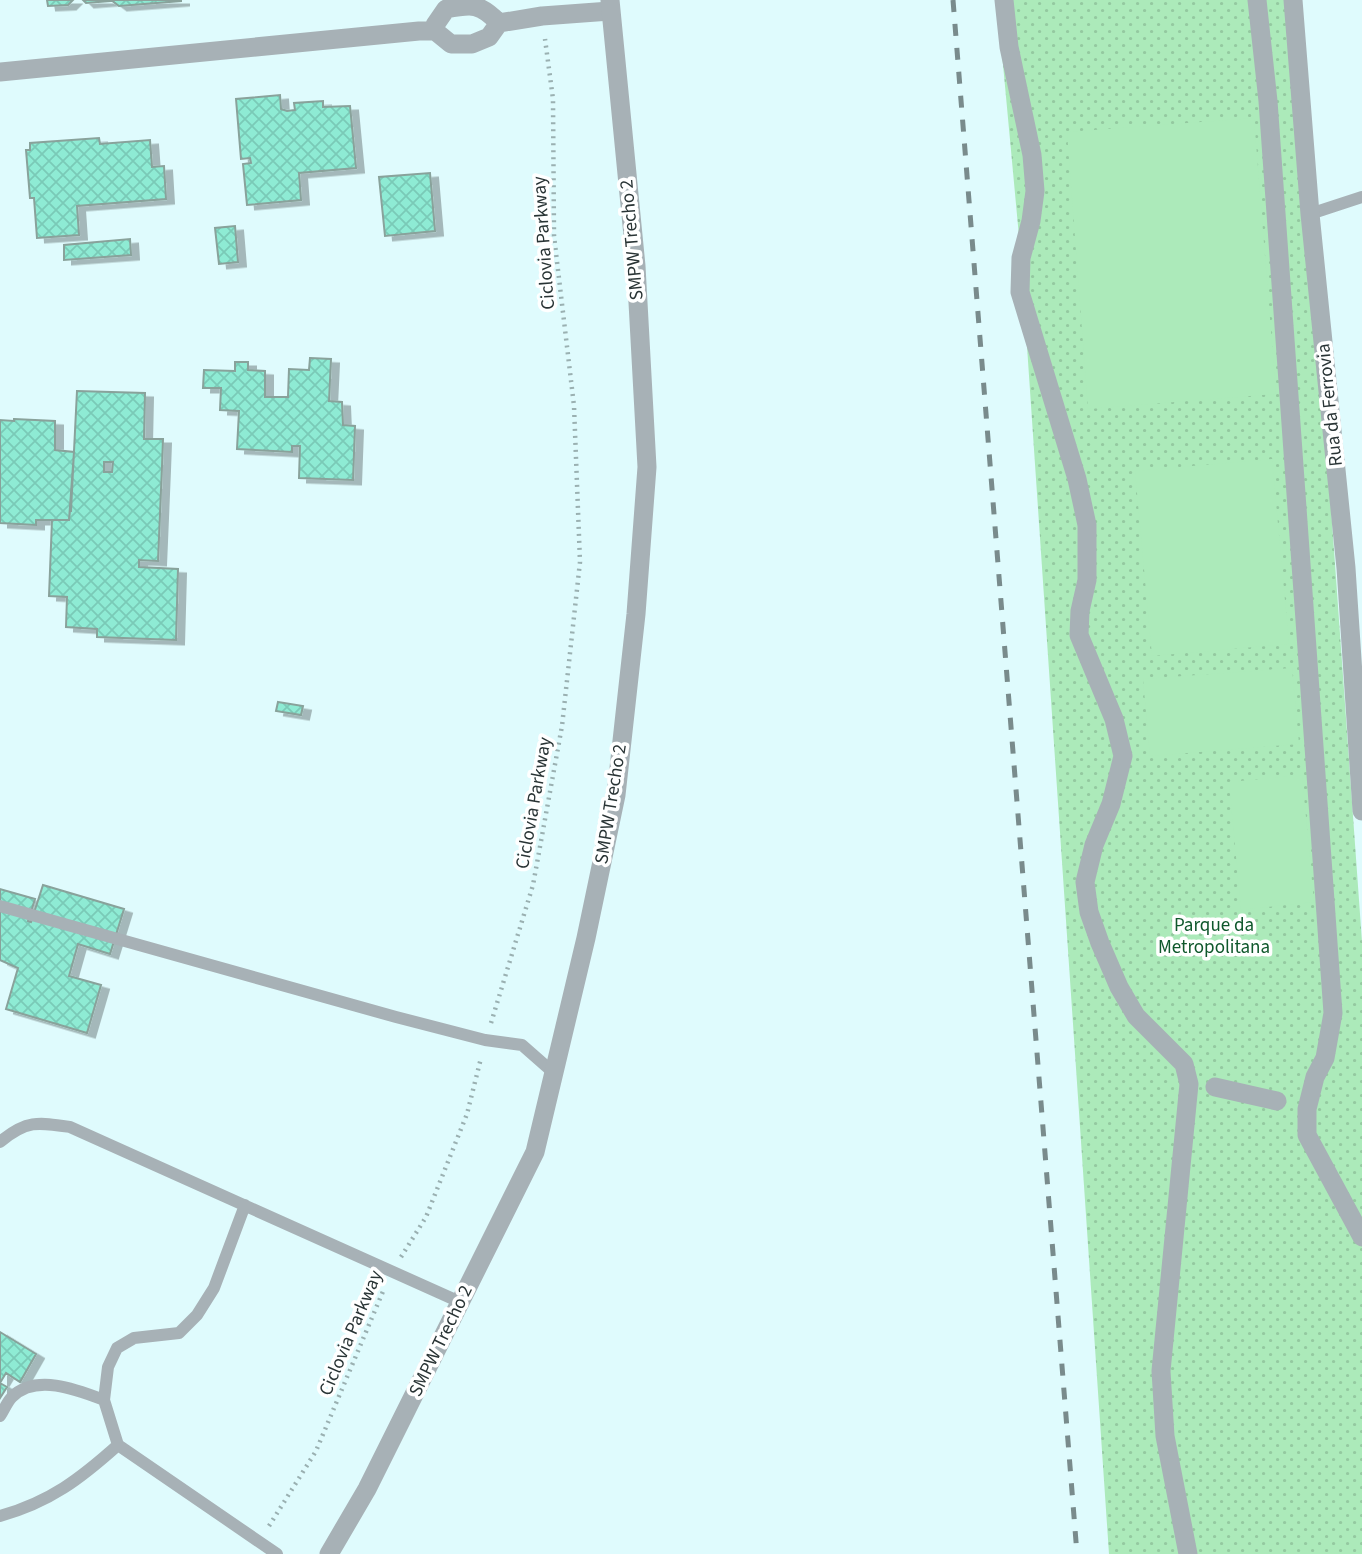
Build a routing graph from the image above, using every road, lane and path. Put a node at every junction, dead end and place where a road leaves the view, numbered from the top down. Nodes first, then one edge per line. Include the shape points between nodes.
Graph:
1 (1004, 0) edge
2 (1257, 0) edge
3 (1293, 0) edge
4 (610, 5) edge
5 (542, 16) junction
6 (499, 23) junction
7 (435, 31) junction
8 (0, 72) edge
9 (1362, 197) edge
10 (1310, 214) junction
11 (1354, 567) edge
12 (1362, 808) edge
13 (0, 906) edge
14 (485, 1040) junction
15 (555, 1074) junction
16 (1215, 1087) dead end
17 (1277, 1101) dead end
18 (0, 1142) edge
19 (244, 1205) junction
20 (1362, 1237) edge
21 (392, 1272) junction
22 (460, 1302) junction
23 (104, 1400) junction
24 (0, 1416) edge
25 (118, 1445) junction
26 (0, 1516) edge
27 (259, 1542) junction
28 (277, 1554) edge
29 (329, 1554) edge
30 (1188, 1554) edge

1 - 30 street via 1035,191 1021,258 1020,292 1087,525 1087,580 1079,635 1114,719 1122,757 1085,882 1089,912 1136,1016 1184,1064 1189,1084 1161,1371 1165,1436
2 - 20 street via 1333,1013 1325,1058 1307,1109 1307,1135
3 - 10 street, Rua da Ferrovia
4 - 5 street
4 - 15 street, SMPW Trecho 2 via 636,266 647,467 616,795
5 - 6 street
5 - 14 path, Ciclovia Parkway via 552,99 554,236 574,406 580,562 562,726 533,885
6 - 7 street via 489,37 472,44 451,44
6 - 7 street via 488,11 471,4 446,9
7 - 8 street
9 - 10 lane
10 - 11 street, Rua da Ferrovia
11 - 12 street, Rua da Ferrovia
13 - 14 lane
14 - 15 lane via 522,1045
14 - 21 path, Ciclovia Parkway via 467,1114 426,1217
15 - 22 street, SMPW Trecho 2 via 535,1152
16 - 17 street
18 - 19 lane via 37,1122 70,1127
19 - 21 lane
19 - 23 lane via 214,1287 197,1315 179,1333 134,1338 117,1348 108,1367
21 - 22 lane
21 - 27 path, Ciclovia Parkway via 316,1451
22 - 29 street, SMPW Trecho 2 via 367,1489
23 - 24 lane via 54,1384 31,1387 12,1396
23 - 25 lane
25 - 26 lane via 57,1493
25 - 27 lane
27 - 28 lane

